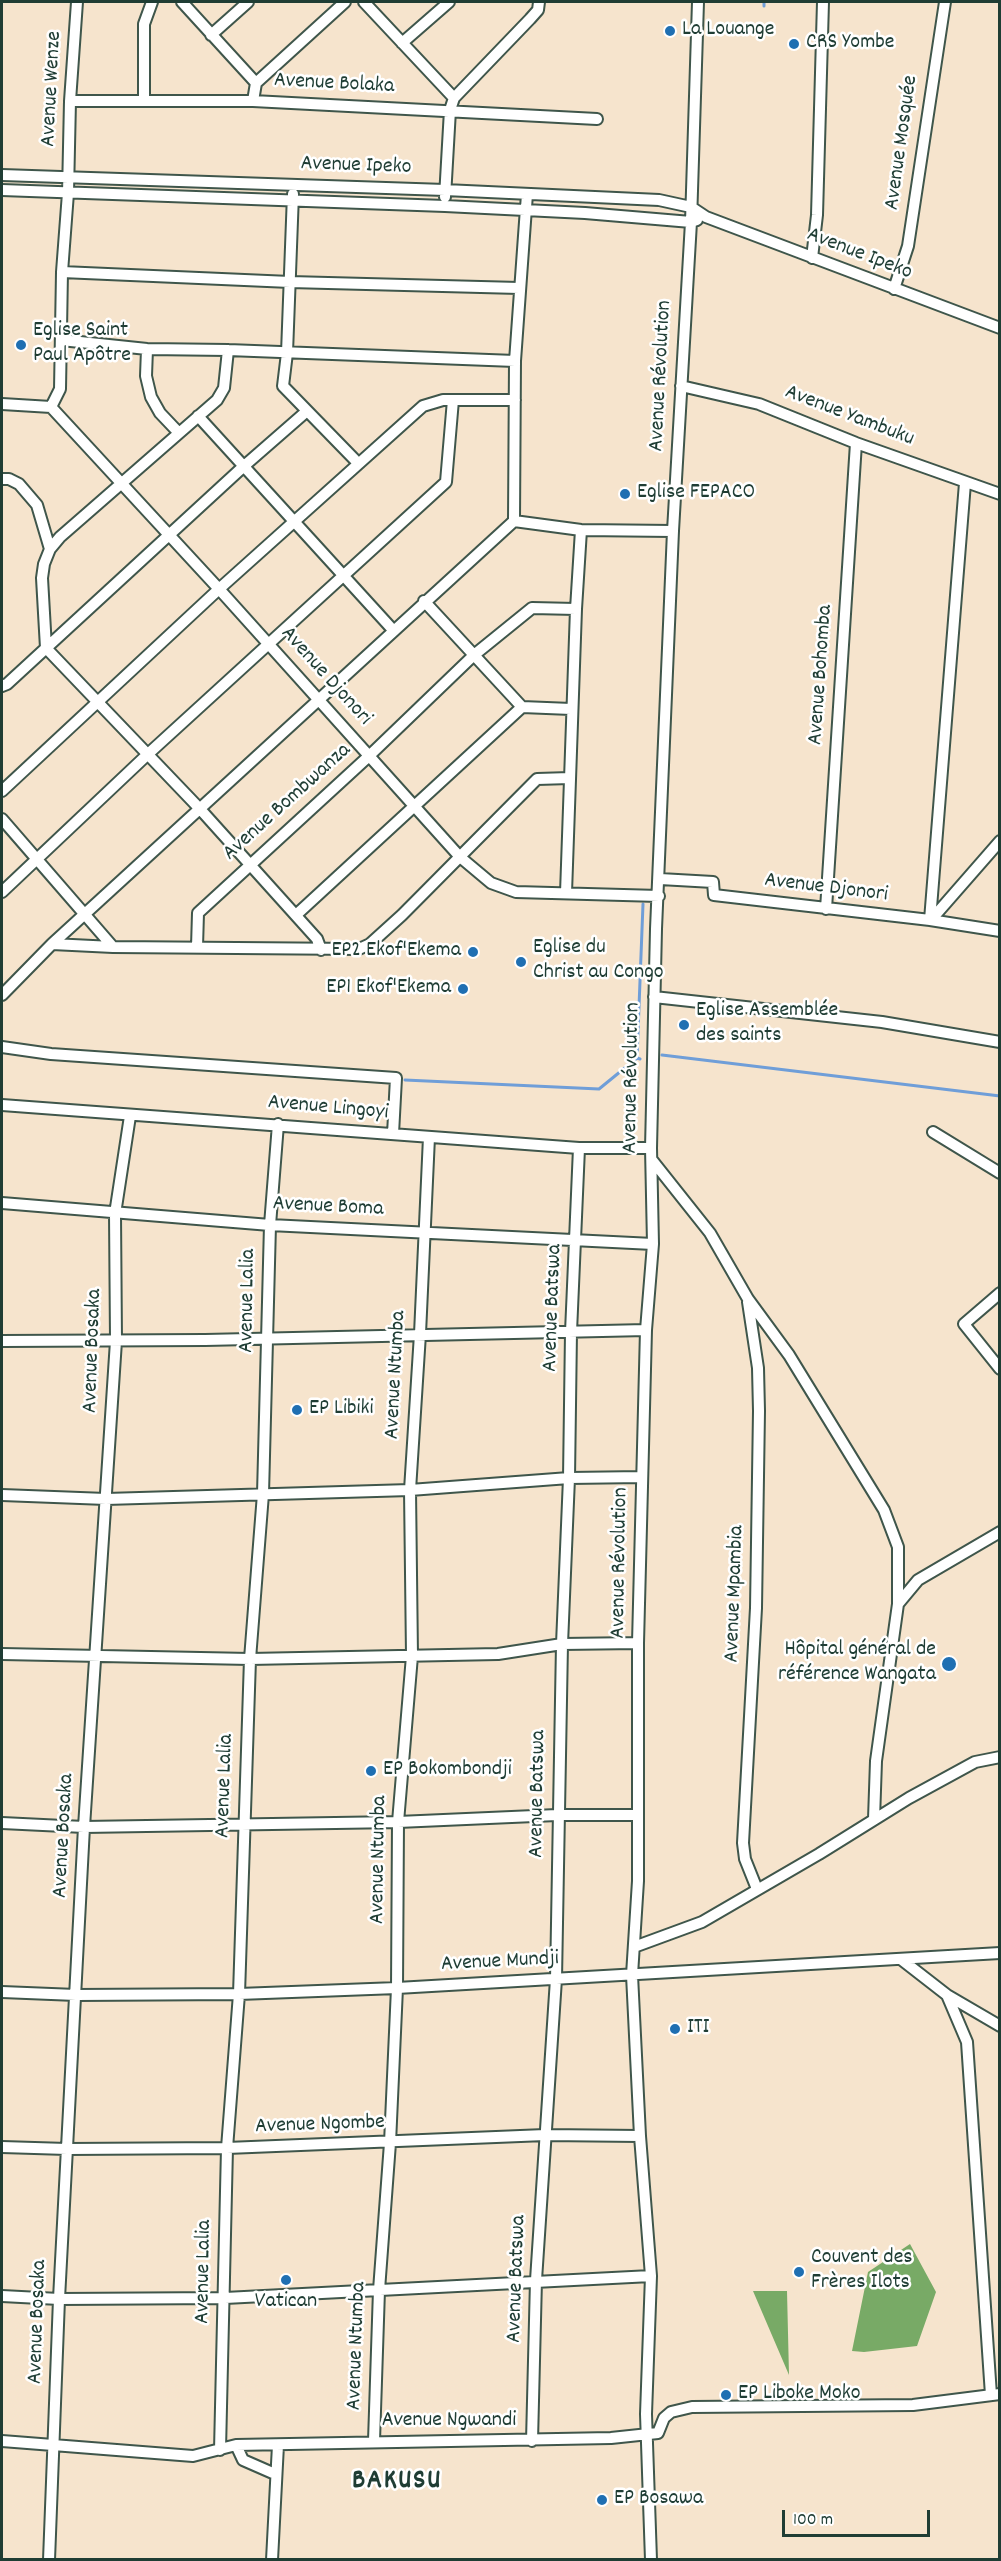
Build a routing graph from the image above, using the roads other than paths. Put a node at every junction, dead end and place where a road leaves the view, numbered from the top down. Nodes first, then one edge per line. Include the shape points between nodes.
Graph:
1 (77, 2) edge
2 (152, 2) edge
3 (182, 2) edge
4 (248, 2) edge
5 (345, 2) edge
6 (364, 2) edge
7 (449, 2) edge
8 (539, 2) edge
9 (698, 2) edge
10 (823, 2) edge
11 (945, 2) edge
12 (211, 35) junction
13 (402, 43) junction
14 (256, 83) junction
15 (454, 98) junction
16 (144, 100) junction
17 (70, 101) junction
18 (253, 101) junction
19 (450, 110) junction
20 (597, 119) dead end
21 (2, 175) edge
22 (68, 178) junction
23 (293, 185) junction
24 (6, 190) edge
25 (446, 190) junction
26 (68, 193) junction
27 (527, 194) junction
28 (587, 196) junction
29 (2, 201) edge
30 (293, 201) junction
31 (445, 206) junction
32 (691, 207) junction
33 (526, 211) junction
34 (585, 213) junction
35 (706, 217) junction
36 (691, 222) junction
37 (812, 258) junction
38 (62, 272) junction
39 (290, 282) junction
40 (519, 288) junction
41 (894, 289) junction
42 (999, 328) edge
43 (61, 340) junction
44 (147, 349) junction
45 (228, 350) junction
46 (287, 353) junction
47 (515, 362) junction
48 (681, 386) junction
49 (453, 400) junction
50 (515, 400) junction
51 (2, 404) edge
52 (51, 406) junction
53 (307, 411) junction
54 (198, 416) junction
55 (179, 433) junction
56 (856, 443) junction
57 (358, 463) junction
58 (244, 466) junction
59 (2, 479) edge
60 (122, 482) junction
61 (965, 483) junction
62 (999, 494) edge
63 (514, 520) junction
64 (293, 522) junction
65 (581, 530) junction
66 (673, 531) junction
67 (170, 535) junction
68 (51, 549) junction
69 (343, 576) junction
70 (219, 589) junction
71 (424, 601) junction
72 (576, 609) junction
73 (393, 630) junction
74 (269, 644) junction
75 (46, 648) junction
76 (474, 655) junction
77 (2, 686) edge
78 (320, 700) junction
79 (98, 702) junction
80 (522, 707) junction
81 (571, 710) junction
82 (148, 754) junction
83 (369, 756) junction
84 (570, 778) junction
85 (2, 791) edge
86 (415, 805) junction
87 (200, 809) junction
88 (2, 819) edge
89 (999, 841) edge
90 (460, 856) junction
91 (37, 858) junction
92 (250, 864) junction
93 (660, 879) junction
94 (2, 892) edge
95 (566, 893) junction
96 (658, 896) junction
97 (826, 909) junction
98 (86, 915) junction
99 (296, 915) junction
100 (930, 920) junction
101 (999, 931) edge
102 (52, 945) junction
103 (113, 947) junction
104 (197, 947) junction
105 (321, 950) junction
106 (2, 995) edge
107 (654, 997) junction
108 (999, 1042) edge
109 (2, 1047) edge
110 (2, 1105) edge
111 (130, 1116) junction
112 (278, 1124) junction
113 (933, 1132) dead end
114 (393, 1134) junction
115 (429, 1137) junction
116 (579, 1148) junction
117 (651, 1148) junction
118 (652, 1160) junction
119 (999, 1173) edge
120 (2, 1203) edge
121 (115, 1214) junction
122 (270, 1225) junction
123 (423, 1233) junction
124 (576, 1241) junction
125 (652, 1244) junction
126 (999, 1293) edge
127 (748, 1299) junction
128 (646, 1330) junction
129 (571, 1332) junction
130 (420, 1334) junction
131 (268, 1338) junction
132 (2, 1341) edge
133 (116, 1341) junction
134 (999, 1369) edge
135 (642, 1477) junction
136 (569, 1478) junction
137 (410, 1490) junction
138 (263, 1494) junction
139 (2, 1495) edge
140 (106, 1499) junction
141 (999, 1532) edge
142 (898, 1604) junction
143 (638, 1643) junction
144 (562, 1644) junction
145 (2, 1654) edge
146 (96, 1656) junction
147 (412, 1656) junction
148 (250, 1659) junction
149 (998, 1755) edge
150 (557, 1815) junction
151 (637, 1815) junction
152 (874, 1819) junction
153 (398, 1822) junction
154 (2, 1823) edge
155 (245, 1825) junction
156 (84, 1827) junction
157 (757, 1889) junction
158 (634, 1947) junction
159 (999, 1953) edge
160 (902, 1960) junction
161 (632, 1975) junction
162 (556, 1979) junction
163 (397, 1988) junction
164 (2, 1992) edge
165 (239, 1994) junction
166 (76, 1995) junction
167 (947, 1995) junction
168 (999, 2026) edge
169 (544, 2135) junction
170 (640, 2136) junction
171 (390, 2143) junction
172 (2, 2146) edge
173 (226, 2148) junction
174 (67, 2150) junction
175 (651, 2276) junction
176 (536, 2280) junction
177 (379, 2290) junction
178 (2, 2296) edge
179 (225, 2298) junction
180 (59, 2299) junction
181 (995, 2394) edge
182 (646, 2434) junction
183 (2, 2441) edge
184 (374, 2441) junction
185 (532, 2441) junction
186 (54, 2445) junction
187 (236, 2445) junction
188 (278, 2445) junction
189 (220, 2450) junction
190 (275, 2474) junction
191 (49, 2559) edge
192 (272, 2559) edge
193 (651, 2559) edge

1 - 17 street, Avenue Wenze
2 - 16 street via 144,24
3 - 12 street
4 - 12 street
5 - 14 street
6 - 13 street
7 - 13 street
8 - 15 street via 530,19
9 - 32 street, Avenue Révolution
10 - 37 street via 817,215
11 - 41 street, Avenue Mosquée via 908,246
12 - 14 street
13 - 15 street
14 - 18 street
15 - 19 street
16 - 17 street, Avenue Bolaka
16 - 18 street, Avenue Bolaka
17 - 22 street, Avenue Wenze
18 - 19 street, Avenue Bolaka
19 - 20 street, Avenue Bolaka
19 - 25 street
21 - 22 street, Avenue Ipeko
22 - 23 street, Avenue Ipeko
22 - 26 street, Avenue Wenze
23 - 25 street, Avenue Ipeko
23 - 30 street
24 - 26 street, Avenue Ipeko
24 - 29 street
25 - 27 street, Avenue Ipeko
25 - 31 street
26 - 30 street, Avenue Ipeko
26 - 38 street, Avenue Wenze
27 - 28 street, Avenue Ipeko
27 - 33 street
28 - 32 street, Avenue Ipeko via 659,200
28 - 34 street
30 - 31 street, Avenue Ipeko
30 - 39 street
31 - 33 street, Avenue Ipeko
32 - 35 street, Avenue Ipeko
32 - 36 street, Avenue Révolution
33 - 34 street, Avenue Ipeko
33 - 40 street
34 - 36 street, Avenue Ipeko
35 - 36 street, Avenue Ipeko
35 - 37 street, Avenue Ipeko
36 - 48 street, Avenue Révolution
37 - 41 street, Avenue Ipeko
38 - 39 street
38 - 43 street, Avenue Wenze
39 - 40 street
39 - 46 street
40 - 47 street
41 - 42 street, Avenue Ipeko
43 - 44 street
43 - 52 street, Avenue Wenze via 60,389
44 - 45 street
44 - 55 street via 146,376 151,397
45 - 46 street
45 - 54 street via 223,393
46 - 47 street
46 - 53 street via 283,386
47 - 50 street
48 - 56 street, Avenue Yambuku via 759,404
48 - 66 street, Avenue Révolution
49 - 50 street
49 - 57 street via 423,406
49 - 69 street via 446,482
50 - 63 street
51 - 52 street
52 - 60 street, Avenue Djonori
53 - 57 street
53 - 58 street
54 - 55 street
54 - 58 street
55 - 60 street
56 - 61 street, Avenue Yambuku
56 - 97 street, Avenue Bohomba
57 - 64 street
58 - 64 street
58 - 67 street
59 - 68 street via 19,484 37,505
60 - 67 street, Avenue Djonori
60 - 68 street
61 - 62 street, Avenue Yambuku
61 - 100 street
63 - 65 street
63 - 71 street
64 - 69 street
64 - 70 street
65 - 66 street
65 - 72 street
66 - 93 street, Avenue Révolution
67 - 70 street, Avenue Djonori
67 - 75 street
68 - 75 street via 42,578
69 - 73 street
69 - 74 street
70 - 74 street, Avenue Djonori
70 - 79 street
71 - 73 street
71 - 76 street
72 - 76 street, Avenue Bombwanza via 532,608
72 - 81 street
73 - 78 street
74 - 78 street, Avenue Djonori
74 - 82 street
75 - 77 street
75 - 79 street
76 - 80 street
76 - 83 street, Avenue Bombwanza
78 - 83 street, Avenue Djonori
78 - 87 street
79 - 82 street
79 - 85 street
80 - 81 street
80 - 86 street
81 - 84 street
82 - 87 street
82 - 91 street
83 - 86 street, Avenue Djonori
83 - 92 street, Avenue Bombwanza
84 - 90 street via 537,779
84 - 95 street
86 - 90 street, Avenue Djonori
86 - 99 street
87 - 92 street
87 - 98 street
88 - 91 street
89 - 100 street
90 - 95 street, Avenue Djonori via 491,883 516,892
90 - 105 street via 370,944 349,951
91 - 94 street
91 - 98 street
92 - 99 street
92 - 104 street, Avenue Bombwanza via 198,912
93 - 96 street, Avenue Révolution
93 - 97 street, Avenue Djonori via 713,882 714,895
95 - 96 street, Avenue Djonori
96 - 107 street, Avenue Révolution
97 - 100 street, Avenue Djonori
98 - 102 street
98 - 103 street
99 - 105 street via 317,939
100 - 101 street, Avenue Djonori
102 - 103 street
102 - 106 street
103 - 104 street
104 - 105 street
107 - 108 street via 882,1022
107 - 117 street, Avenue Révolution
109 - 114 street via 51,1054 396,1077
110 - 111 street, Avenue Lingoyi
111 - 112 street, Avenue Lingoyi
111 - 121 street, Avenue Bosaka
112 - 114 street, Avenue Lingoyi
112 - 122 street, Avenue Lalia
113 - 119 street
114 - 115 street, Avenue Lingoyi
115 - 116 street, Avenue Lingoyi
115 - 123 street, Avenue Ntumba
116 - 117 street, Avenue Lingoyi
116 - 124 street, Avenue Batswa
117 - 118 street, Avenue Révolution
118 - 125 street, Avenue Révolution
118 - 127 street via 710,1233
120 - 121 street, Avenue Boma
121 - 122 street, Avenue Boma
121 - 133 street, Avenue Bosaka
122 - 123 street, Avenue Boma
122 - 131 street, Avenue Lalia
123 - 124 street, Avenue Boma
123 - 130 street, Avenue Ntumba
124 - 125 street, Avenue Boma
124 - 129 street, Avenue Batswa
125 - 128 street, Avenue Révolution
126 - 134 street via 964,1324
127 - 142 street via 789,1355 884,1510 898,1546
127 - 157 street, Avenue Mpambia via 758,1368 759,1411 756,1608 744,1843 745,1859
128 - 129 street
128 - 135 street, Avenue Révolution
129 - 130 street
129 - 136 street, Avenue Batswa
130 - 131 street
130 - 137 street, Avenue Ntumba
131 - 133 street
131 - 138 street, Avenue Lalia
132 - 133 street
133 - 140 street, Avenue Bosaka
135 - 136 street
135 - 143 street, Avenue Révolution
136 - 137 street
136 - 144 street, Avenue Batswa
137 - 138 street
137 - 147 street, Avenue Ntumba
138 - 140 street
138 - 148 street, Avenue Lalia
139 - 140 street
140 - 146 street, Avenue Bosaka
141 - 142 street via 918,1580
142 - 152 street via 876,1761
143 - 144 street
143 - 151 street, Avenue Révolution
144 - 147 street via 498,1654
144 - 150 street, Avenue Batswa
145 - 146 street
146 - 148 street
146 - 156 street, Avenue Bosaka
147 - 148 street
147 - 153 street, Avenue Ntumba
148 - 155 street, Avenue Lalia
149 - 152 street via 975,1762
150 - 151 street
150 - 153 street
150 - 162 street, Avenue Batswa
151 - 158 street, Avenue Révolution
152 - 157 street
153 - 155 street
153 - 163 street, Avenue Ntumba
154 - 156 street
155 - 156 street
155 - 165 street, Avenue Lalia
156 - 166 street, Avenue Bosaka
157 - 158 street via 702,1922
158 - 161 street, Avenue Révolution
159 - 160 street, Avenue Mundji
160 - 161 street, Avenue Mundji
160 - 167 street
161 - 162 street, Avenue Mundji
161 - 170 street, Avenue Révolution
162 - 163 street, Avenue Mundji
162 - 169 street, Avenue Batswa
163 - 165 street, Avenue Mundji
163 - 171 street, Avenue Ntumba
164 - 166 street, Avenue Mundji
165 - 166 street, Avenue Mundji
165 - 173 street, Avenue Lalia
166 - 174 street, Avenue Bosaka
167 - 168 street
167 - 181 street via 967,2042
169 - 170 street, Avenue Ngombe
169 - 171 street, Avenue Ngombe
169 - 176 street, Avenue Batswa
170 - 175 street, Avenue Révolution
171 - 173 street, Avenue Ngombe
171 - 177 street, Avenue Ntumba
172 - 174 street, Avenue Ngombe
173 - 174 street, Avenue Ngombe
173 - 179 street, Avenue Lalia
174 - 180 street, Avenue Bosaka
175 - 176 street
175 - 182 street, Avenue Révolution
176 - 177 street
176 - 185 street, Avenue Batswa
177 - 179 street
177 - 184 street, Avenue Ntumba
178 - 180 street
179 - 180 street
179 - 189 street, Avenue Lalia
180 - 186 street, Avenue Bosaka
181 - 182 street via 913,2405 692,2407 671,2412 658,2433
182 - 185 street, Avenue Ngwandi
182 - 193 street, Avenue Révolution
183 - 186 street, Avenue Ngwandi
184 - 185 street, Avenue Ngwandi
184 - 188 street, Avenue Ngwandi
186 - 189 street, Avenue Ngwandi via 194,2457
186 - 191 street, Avenue Bosaka
187 - 188 street, Avenue Ngwandi
187 - 189 street, Avenue Ngwandi
187 - 190 street via 243,2460
188 - 190 street
190 - 192 street

